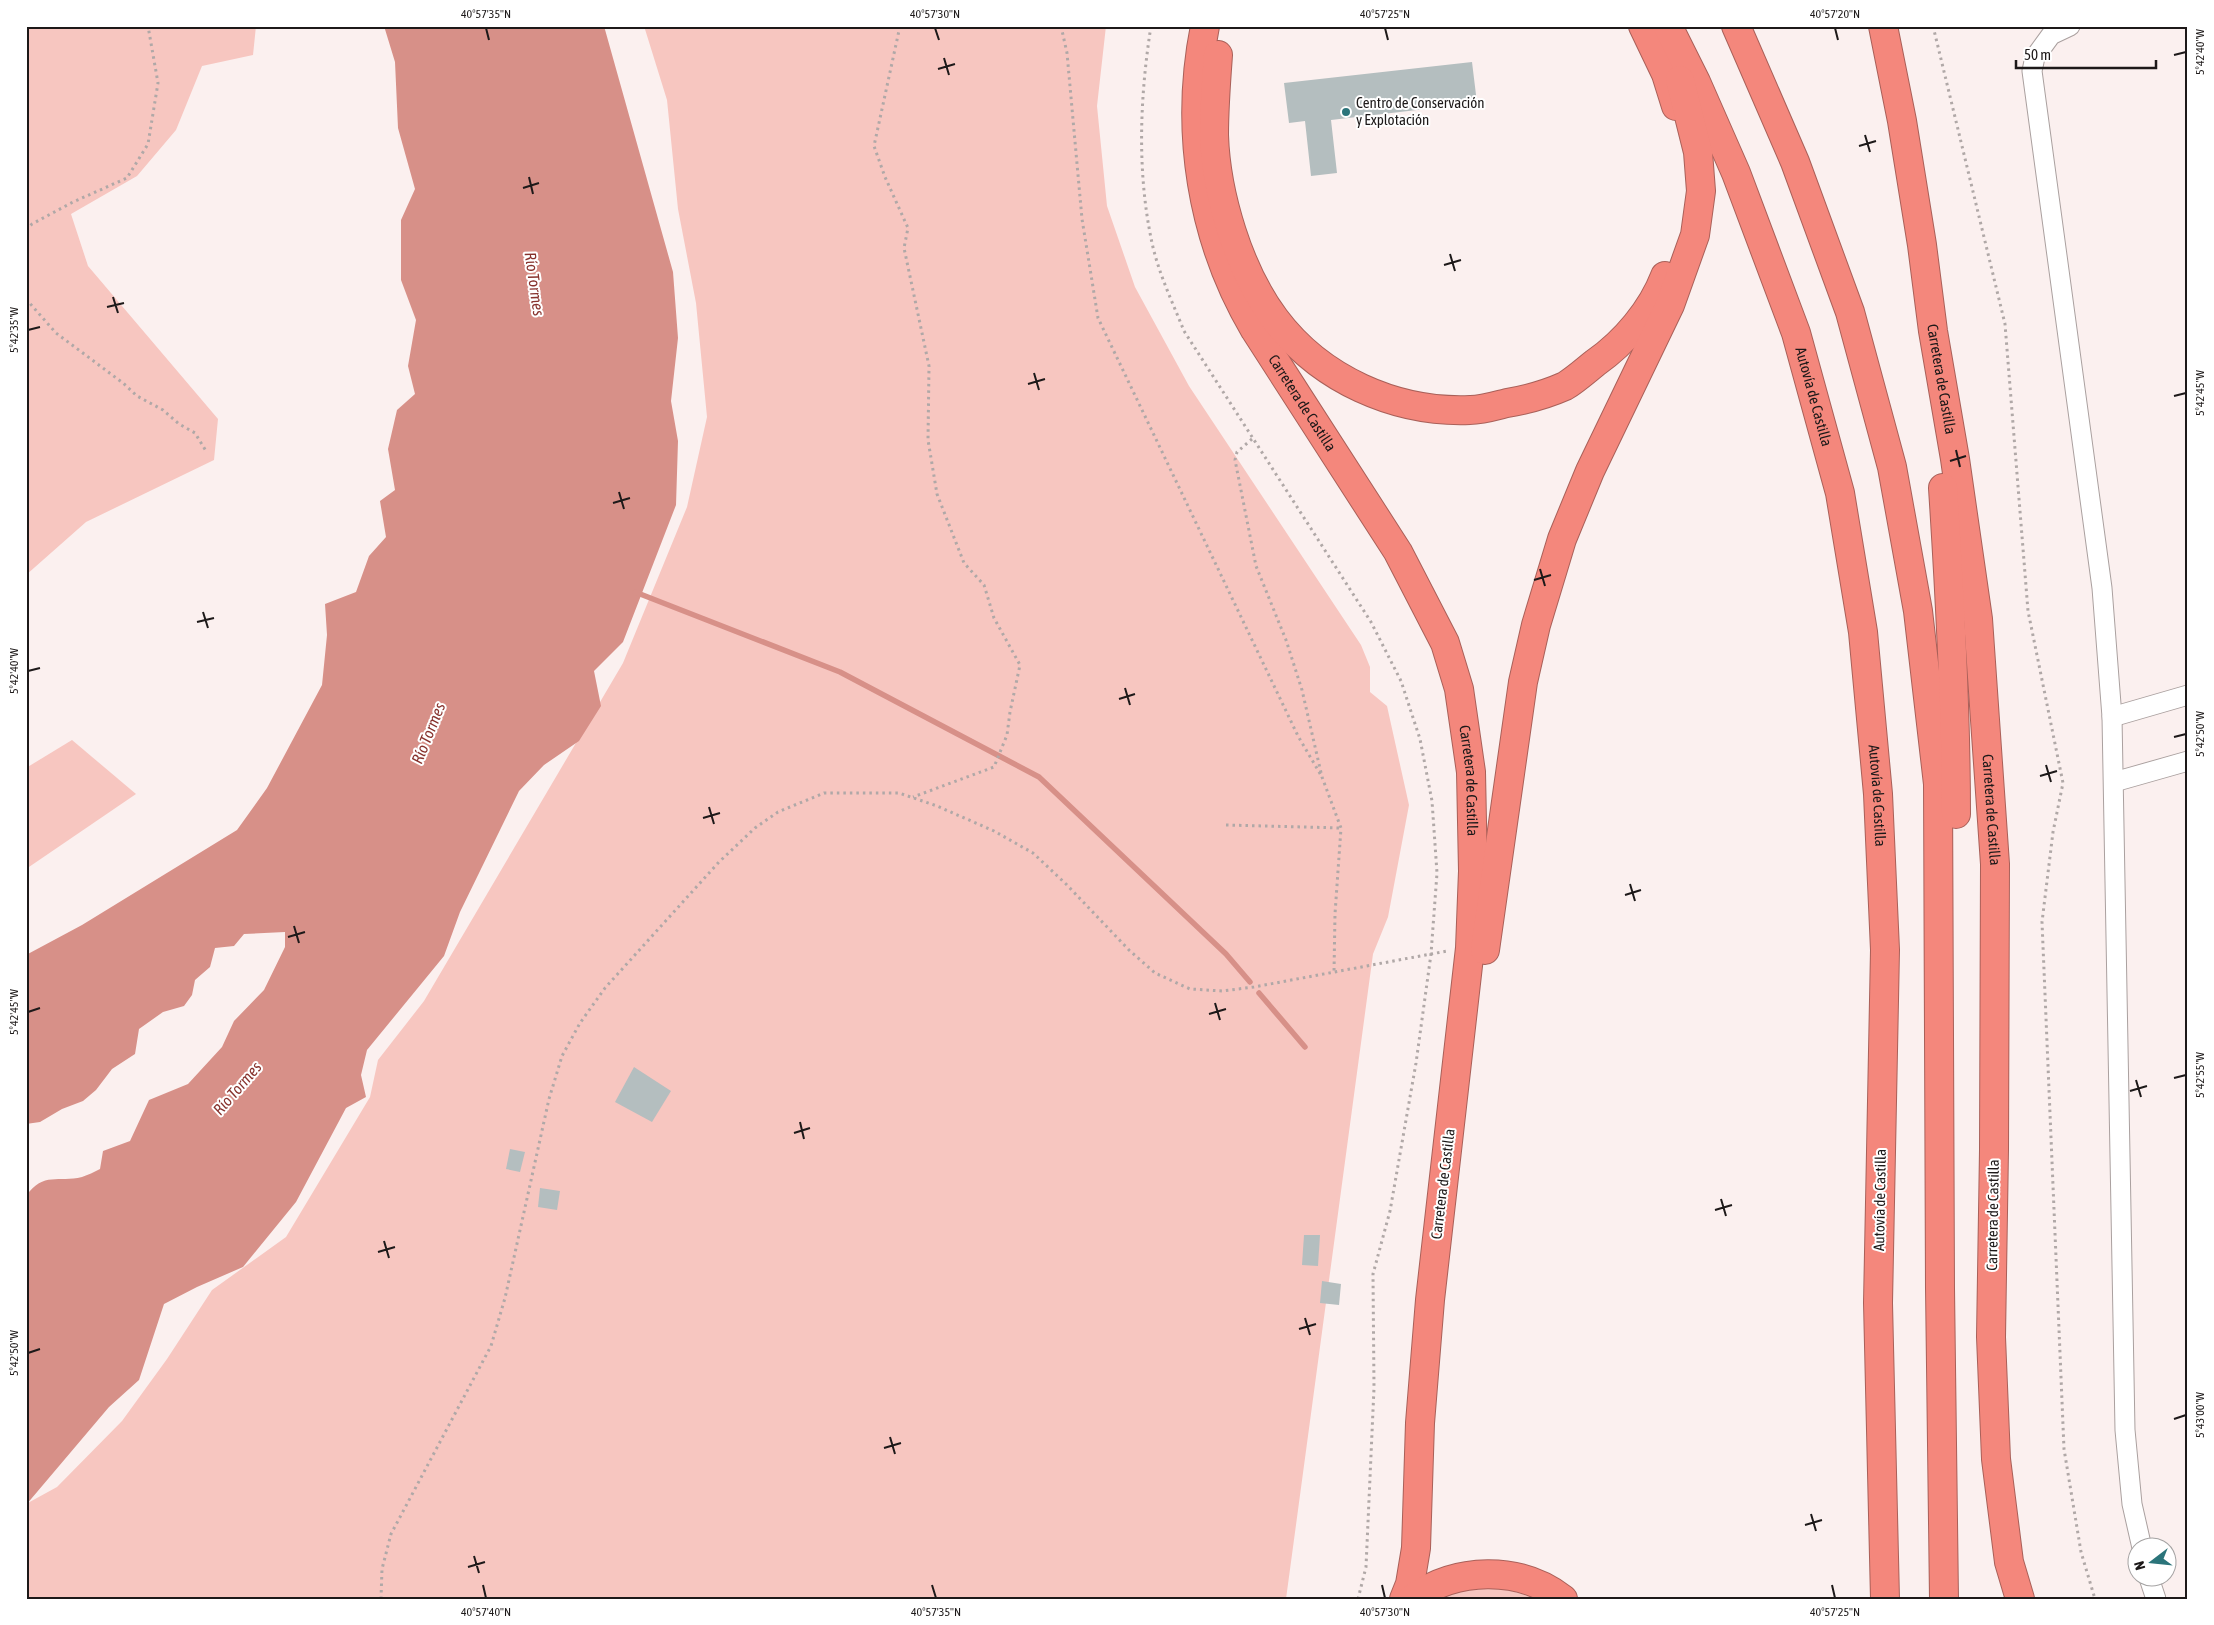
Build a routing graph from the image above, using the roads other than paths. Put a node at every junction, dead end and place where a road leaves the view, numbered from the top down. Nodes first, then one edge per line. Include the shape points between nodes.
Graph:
1 (1205, 26) edge
2 (1224, 26) edge
3 (1643, 26) edge
4 (1654, 26) edge
5 (1668, 26) edge
6 (1736, 26) edge
7 (1883, 26) edge
8 (2070, 26) edge
9 (1932, 331) junction
10 (2188, 695) edge
11 (2112, 717) junction
12 (2188, 761) edge
13 (2114, 782) junction
14 (1939, 1078) junction
15 (1444, 1176) junction
16 (2140, 1538) edge
17 (1404, 1599) edge
18 (1412, 1599) edge
19 (1563, 1599) edge
20 (1885, 1599) edge
21 (1944, 1599) edge
22 (2020, 1599) edge

1 - 15 highway, Carretera de Castilla via 1196,93 1200,183 1227,274 1246,314 1398,552 1445,644 1459,689 1471,772 1473,871 1470,948
2 - 3 highway via 1219,50 1214,136 1231,227 1242,264 1260,297 1275,320 1312,357 1353,385 1406,404 1438,410 1471,410 1522,400 1565,386 1628,335 1659,293 1679,240 1689,195 1687,153 1666,74
4 - 15 highway via 1683,86 1698,152 1701,192 1695,236 1670,305 1590,471 1562,540 1536,625 1523,682 1484,958
5 - 20 highway, Autovía de Castilla via 1736,173 1796,333 1840,493 1863,632 1878,794 1885,950 1878,1302
6 - 14 highway via 1795,162 1850,312 1894,477 1918,611 1938,784
7 - 9 highway, Carretera de Castilla via 1902,121
8 - 11 street via 2050,35 2035,57 2032,72 2102,588
9 - 14 highway via 1948,569 1956,766 1956,906 1952,980
9 - 22 highway, Carretera de Castilla via 1955,459 1978,619 1995,864 1991,1337 1996,1459 2009,1562
10 - 11 street
11 - 13 street
12 - 13 street
13 - 16 street via 2125,1430 2132,1504
14 - 21 highway
15 - 17 highway, Carretera de Castilla via 1420,1423 1416,1548
18 - 19 highway via 1427,1588 1458,1577 1491,1573 1523,1578 1554,1591

